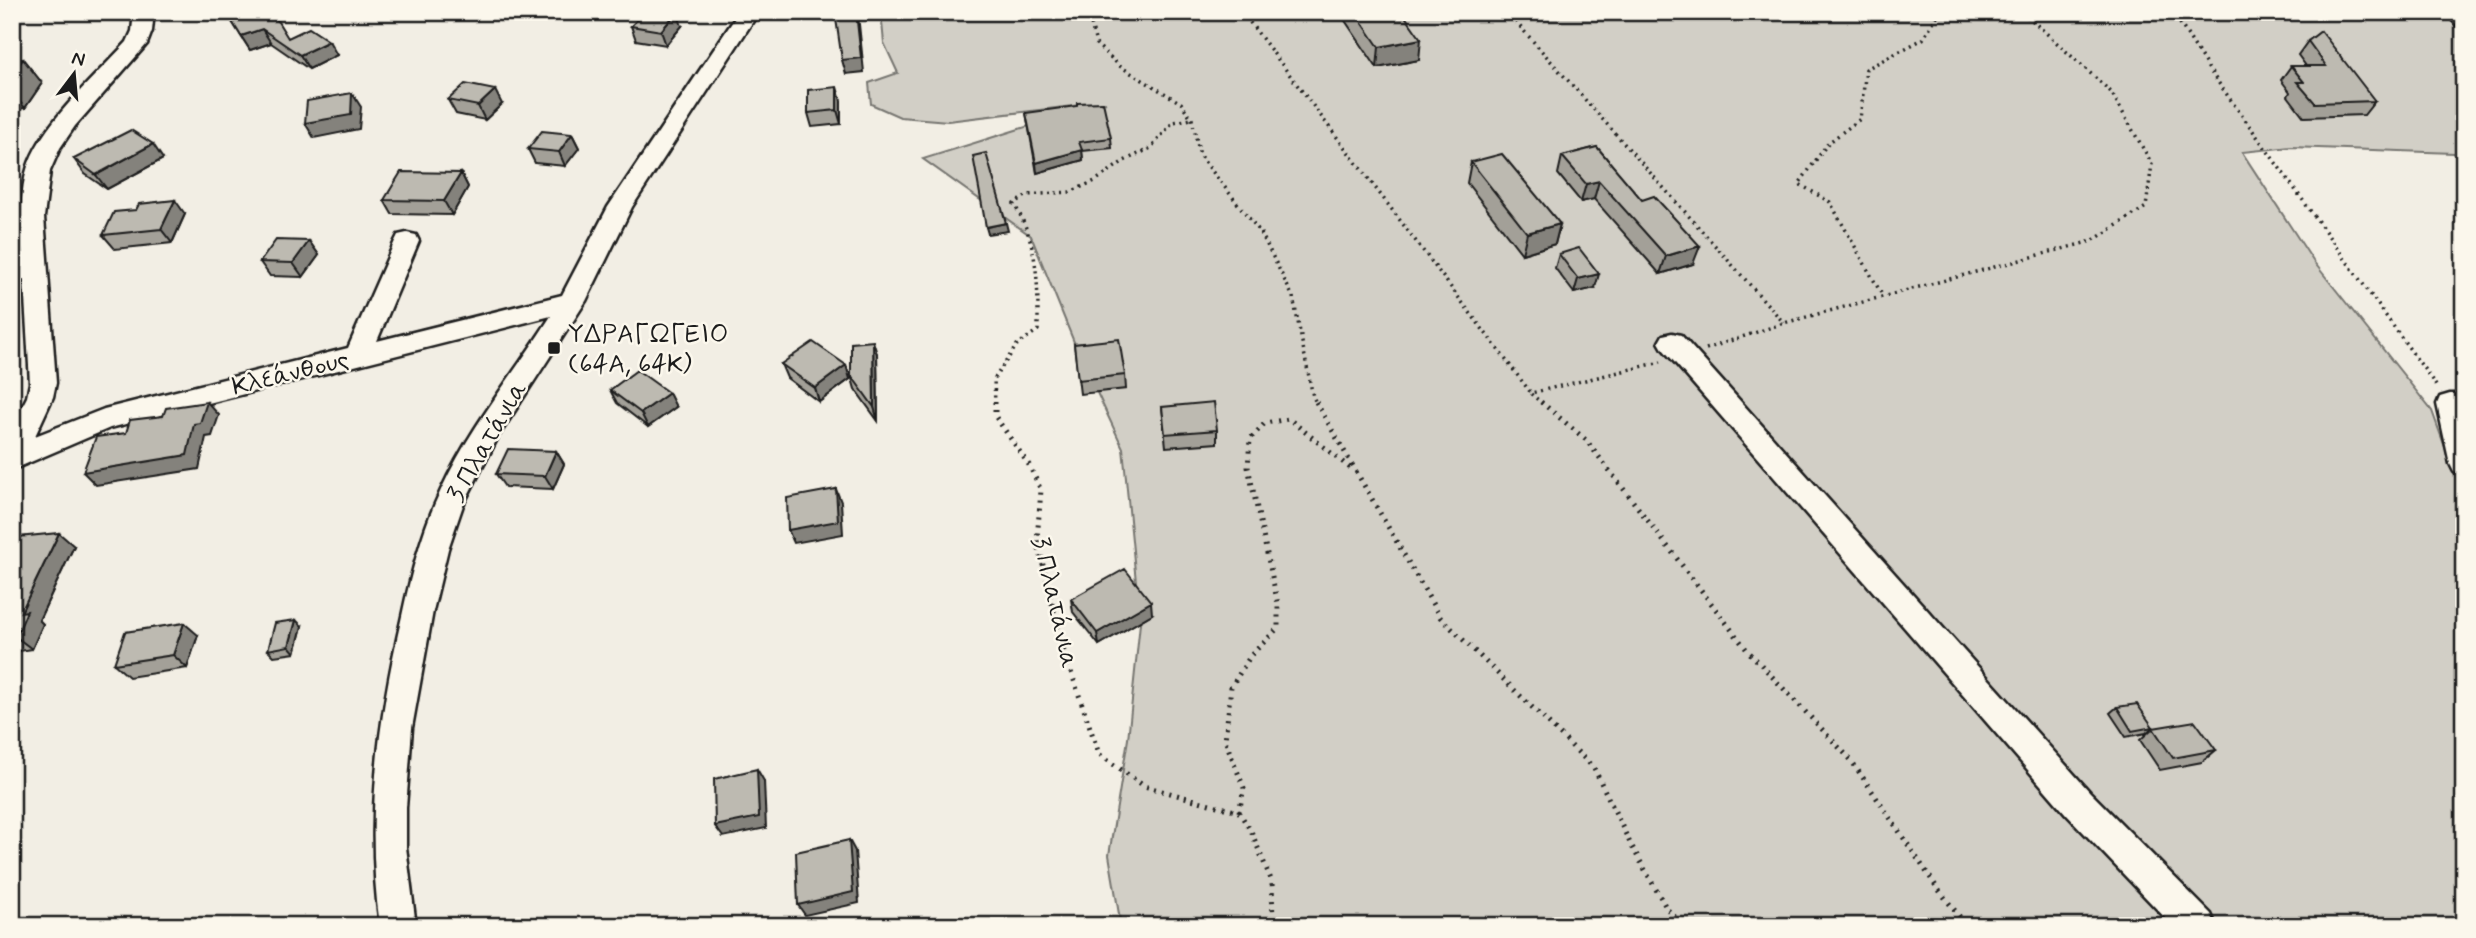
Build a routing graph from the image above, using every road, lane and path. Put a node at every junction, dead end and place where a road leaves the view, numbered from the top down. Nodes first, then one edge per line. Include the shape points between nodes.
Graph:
1 (144, 12) edge
2 (749, 12) edge
3 (1088, 12) edge
4 (1242, 12) edge
5 (1507, 12) edge
6 (1936, 12) edge
7 (2023, 12) edge
8 (2173, 12) edge
9 (2455, 12) edge
10 (2464, 21) edge
11 (1192, 119) junction
12 (407, 241) dead end
13 (37, 268) junction
14 (12, 275) edge
15 (1881, 293) dead end
16 (573, 301) junction
17 (1784, 323) junction
18 (1678, 349) junction
19 (358, 355) junction
20 (1531, 393) junction
21 (2457, 404) edge
22 (12, 457) edge
23 (2464, 464) edge
24 (1353, 471) junction
25 (1239, 812) junction
26 (398, 926) edge
27 (1273, 926) edge
28 (1684, 926) edge
29 (1967, 926) edge
30 (2198, 926) edge

1 - 13 street via 141,37 131,53 72,114 43,159 33,201
2 - 16 street, 3 Πλατάνια via 618,210
3 - 11 path via 1096,44 1121,67 1181,103
4 - 20 path
5 - 17 path
6 - 15 path via 1923,39 1866,69 1860,119 1828,143 1799,184 1830,202
7 - 17 path via 2111,92 2152,164 2146,206 2092,241
8 - 21 path via 2210,71
9 - 10 street
11 - 24 path via 1200,156 1261,233 1293,297 1313,397
11 - 25 path, 3 Πλατάνια via 1173,122 1152,148 1095,181 1070,192 1027,194 1013,204 1028,223 1036,253 1038,330 1017,345 994,379 995,416 1041,490 1037,540 1062,645 1099,754 1143,786
12 - 19 street
13 - 14 street
13 - 22 street via 43,383
16 - 19 street, Κλεάνθους
16 - 26 street, 3 Πλατάνια via 456,486 426,570 393,748 388,843
17 - 18 path
18 - 20 path
18 - 30 street via 2078,803
19 - 22 street, Κλεάνθους via 104,419
20 - 29 path via 1586,440 1747,650 1852,760
21 - 23 street
24 - 25 path via 1289,419 1265,423 1250,439 1248,467 1278,604 1278,628 1251,655 1231,687 1224,740 1244,788
24 - 28 path via 1440,617 1594,768 1667,909
25 - 27 path via 1272,882

